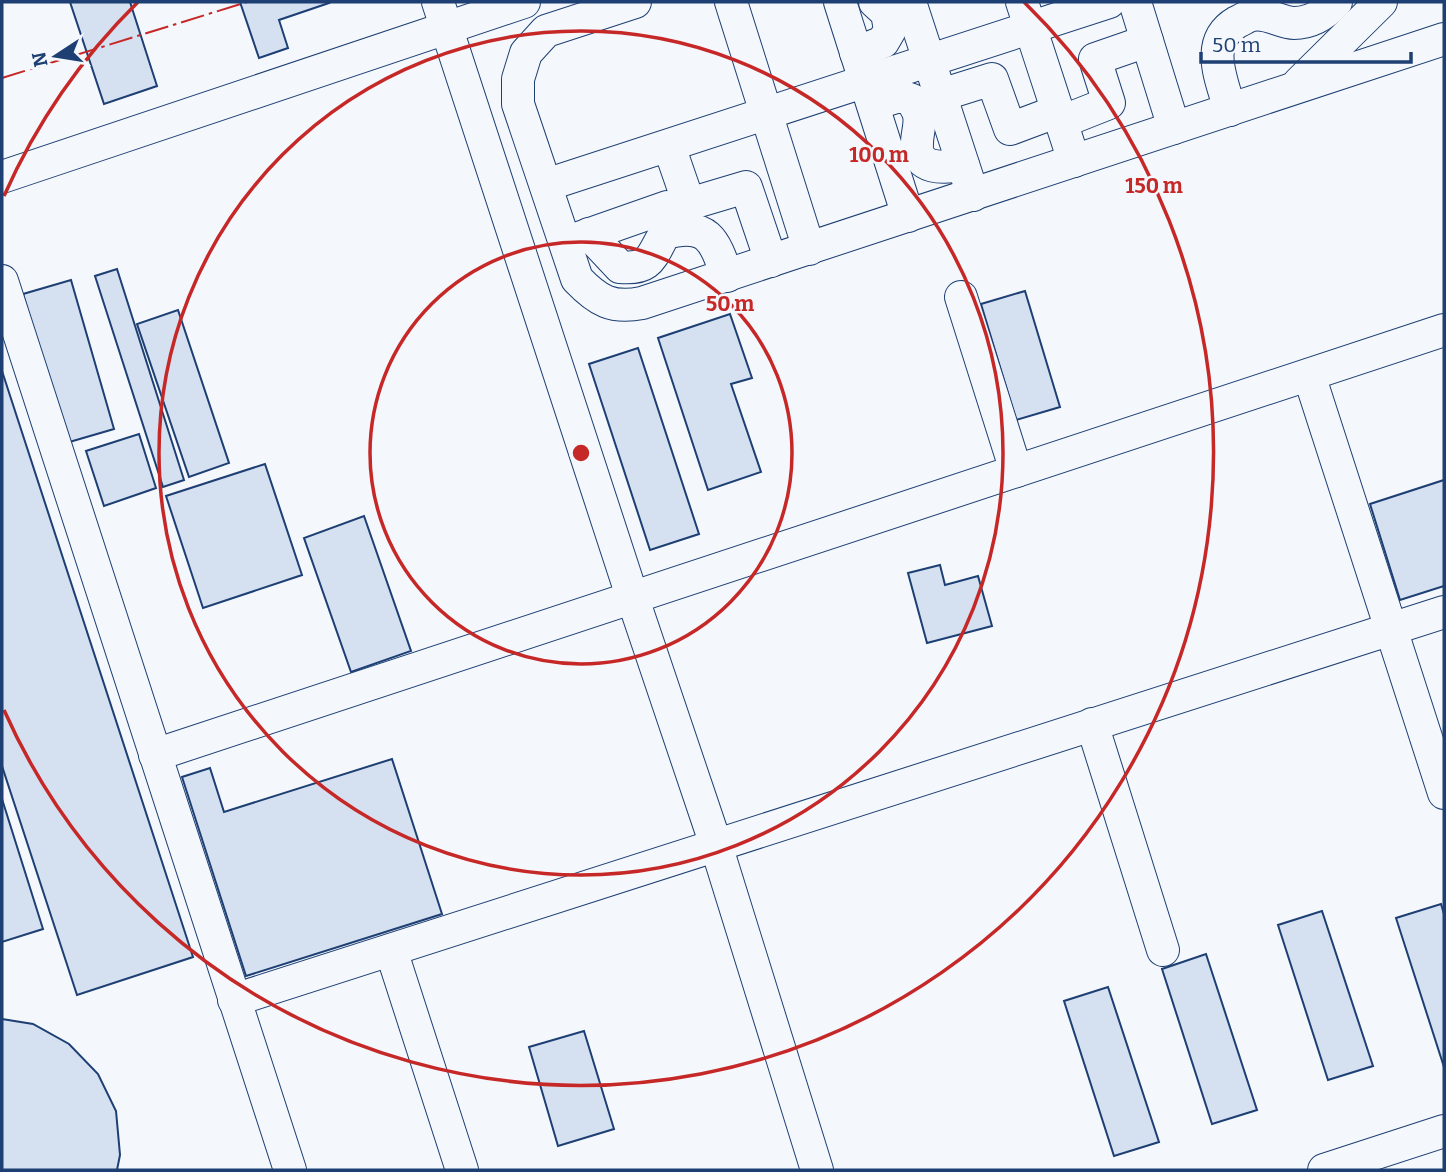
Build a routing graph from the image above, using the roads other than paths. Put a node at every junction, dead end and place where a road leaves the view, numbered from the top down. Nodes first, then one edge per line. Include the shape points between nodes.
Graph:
1 (524, 2) edge
2 (635, 2) edge
3 (730, 2) edge
4 (840, 2) edge
5 (875, 2) edge
6 (1109, 2) edge
7 (1135, 2) edge
8 (1336, 2) edge
9 (1381, 2) edge
10 (913, 3) edge
11 (442, 14) edge
12 (1026, 15) edge
13 (1444, 39) edge
14 (1147, 41) junction
15 (930, 61) junction
16 (865, 79) junction
17 (1293, 89) junction
18 (941, 95) junction
19 (1230, 110) junction
20 (766, 115) junction
21 (1059, 116) junction
22 (1174, 128) junction
23 (669, 146) junction
24 (1074, 161) junction
25 (963, 165) junction
26 (2, 177) edge
27 (546, 185) junction
28 (973, 195) junction
29 (667, 208) dead end
30 (908, 216) junction
31 (577, 239) junction
32 (809, 249) junction
33 (771, 261) junction
34 (727, 276) junction
35 (2, 281) edge
36 (961, 297) dead end
37 (1444, 330) edge
38 (1309, 375) junction
39 (1016, 471) junction
40 (632, 596) junction
41 (1444, 612) edge
42 (1392, 628) junction
43 (1092, 724) junction
44 (155, 755) junction
45 (1444, 793) edge
46 (716, 845) junction
47 (391, 950) junction
48 (1163, 950) dead end
49 (234, 1000) junction
50 (1444, 1131) edge
51 (290, 1170) edge
52 (462, 1170) edge
53 (817, 1170) edge
54 (1324, 1170) edge

1 - 11 street
2 - 27 street via 546,32 526,53 518,79 518,104
3 - 20 street
4 - 16 street
5 - 16 street via 887,13 890,30
6 - 12 street
7 - 14 street
8 - 19 street via 1322,16 1293,23 1275,16 1250,15 1230,27 1217,45 1217,63
9 - 17 street
10 - 15 street
11 - 26 street
11 - 40 street
12 - 15 street
12 - 21 street
13 - 17 street
14 - 21 street via 1095,59 1109,103
14 - 22 street
15 - 16 street
15 - 18 street
16 - 20 street
16 - 25 street via 912,100 919,116 916,146 920,158 930,166
16 - 30 street
17 - 19 street
18 - 21 street via 992,79 1010,129
18 - 25 street
19 - 22 street
20 - 23 street
20 - 32 street
21 - 24 street
22 - 24 street
23 - 27 street
23 - 33 street via 689,204 746,187
24 - 28 street
25 - 28 street
27 - 31 street
28 - 30 street
29 - 31 street
30 - 32 street
31 - 34 street via 578,279 594,296 622,307
31 - 34 street via 620,267 636,269 649,261 665,233 700,231 717,247
32 - 33 street
33 - 34 street
35 - 44 street
36 - 39 street
37 - 38 street
38 - 39 street
38 - 42 street
39 - 40 street
40 - 44 street
40 - 46 street
41 - 42 street
42 - 43 street
42 - 45 street
43 - 46 street
43 - 48 street
44 - 49 street
46 - 47 street
46 - 53 street
47 - 49 street
47 - 52 street
49 - 51 street
50 - 54 street

